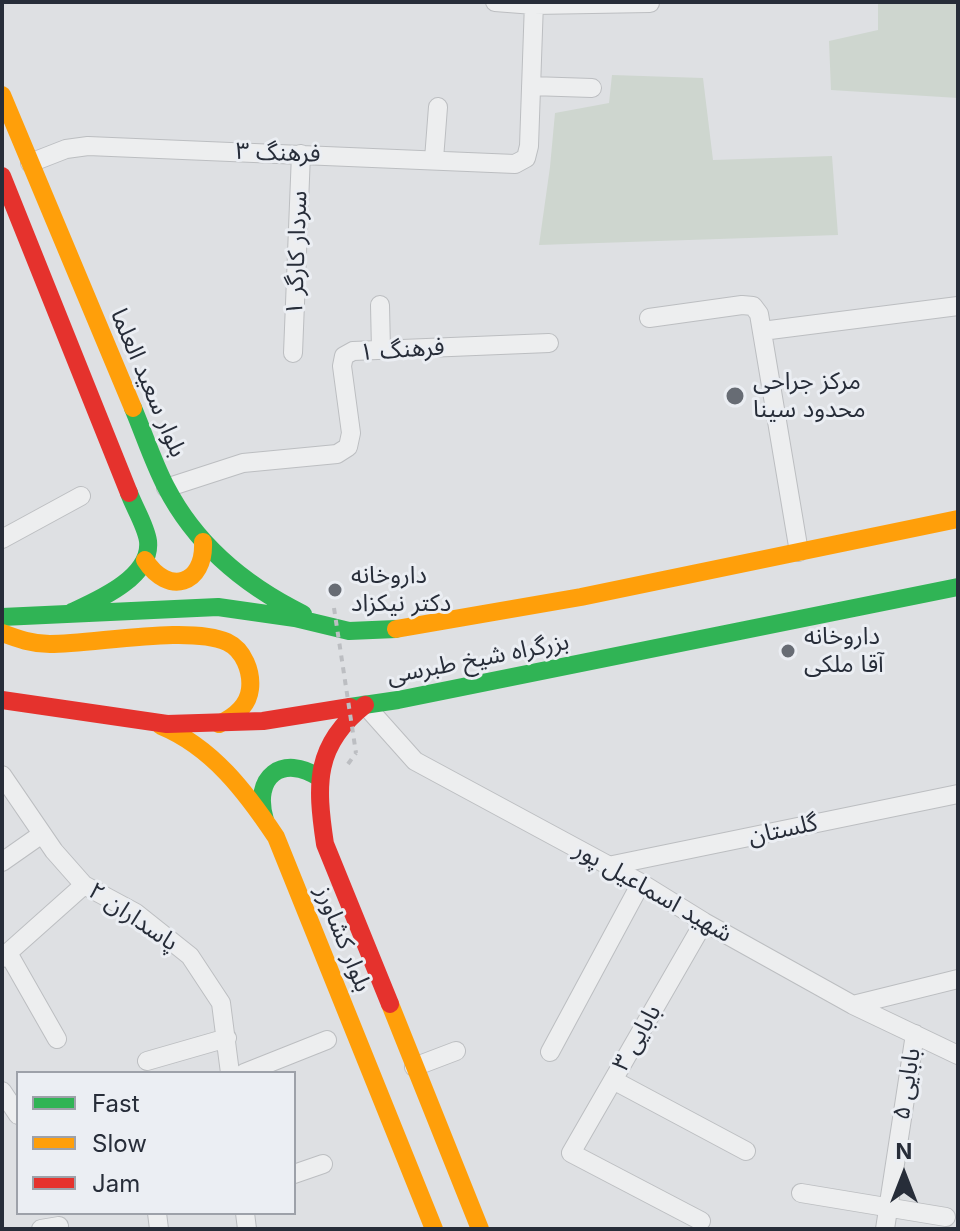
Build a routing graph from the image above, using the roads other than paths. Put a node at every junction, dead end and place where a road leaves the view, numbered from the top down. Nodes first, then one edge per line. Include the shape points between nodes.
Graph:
1 (495, 2) edge
2 (650, 3) edge
3 (534, 4) edge
4 (531, 86) junction
5 (592, 88) dead end
6 (2, 95) edge
7 (438, 107) dead end
8 (301, 154) junction
9 (434, 159) junction
10 (30, 163) junction
11 (2, 176) edge
12 (380, 305) dead end
13 (958, 306) edge
14 (649, 318) dead end
15 (762, 331) junction
16 (549, 343) dead end
17 (381, 350) junction
18 (293, 353) dead end
19 (166, 488) junction
20 (81, 496) dead end
21 (958, 519) edge
22 (2, 539) edge
23 (203, 542) junction
24 (799, 552) junction
25 (145, 560) junction
26 (957, 589) edge
27 (67, 614) junction
28 (2, 617) edge
29 (331, 617) junction
30 (2, 633) edge
31 (2, 700) edge
32 (365, 705) junction
33 (142, 721) junction
34 (219, 724) junction
35 (2, 775) edge
36 (320, 778) junction
37 (958, 794) edge
38 (265, 820) junction
39 (42, 834) junction
40 (2, 862) edge
41 (608, 866) junction
42 (641, 883) junction
43 (84, 885) junction
44 (704, 922) junction
45 (5, 956) edge
46 (958, 979) edge
47 (853, 1005) junction
48 (915, 1034) junction
49 (227, 1038) junction
50 (57, 1039) dead end
51 (327, 1040) dead end
52 (456, 1051) dead end
53 (550, 1052) dead end
54 (958, 1055) edge
55 (147, 1061) dead end
56 (414, 1067) junction
57 (230, 1071) edge
58 (249, 1071) edge
59 (613, 1080) junction
60 (3, 1094) edge
61 (16, 1112) edge
62 (746, 1151) dead end
63 (323, 1164) dead end
64 (296, 1173) edge
65 (801, 1193) dead end
66 (888, 1207) junction
67 (946, 1217) dead end
68 (701, 1221) dead end
69 (434, 1229) edge
70 (480, 1229) edge
71 (885, 1229) edge

1 - 3 street
2 - 3 street
3 - 4 street
4 - 5 street
4 - 9 street, فرهنگ ۳ via 526,158 515,164
6 - 10 main road, بلوار سعید العلما
7 - 9 street
8 - 9 street, فرهنگ ۳
8 - 10 street, فرهنگ ۳ via 88,146
8 - 18 street, سردار کارگر ۱
10 - 19 main road, بلوار سعید العلما
11 - 25 main road via 147,531
12 - 17 street
13 - 15 street
14 - 15 street via 753,306
15 - 24 street
16 - 17 street, فرهنگ ۱
17 - 19 street, فرهنگ ۱ via 344,356 348,447 337,454 243,463
19 - 23 main road, بلوار سعید العلما
20 - 22 street
21 - 24 main road, بزرگراه شیخ طبرسی
23 - 25 main road via 202,565 184,581 160,578
23 - 29 main road, بلوار سعید العلما via 249,586
24 - 29 main road, بزرگراه شیخ طبرسی via 406,629 349,631
25 - 27 main road via 123,584
26 - 32 main road, بزرگراه شیخ طبرسی
27 - 28 main road, بزرگراه شیخ طبرسی
27 - 29 main road, بزرگراه شیخ طبرسی via 231,608
30 - 34 main road via 47,644 196,636 227,642 239,651 251,679 242,708
31 - 33 main road, بزرگراه شیخ طبرسی
32 - 34 main road, بزرگراه شیخ طبرسی
32 - 36 main road, بلوار کشاورز via 334,734
32 - 41 street, شهید اسماعیل پور via 415,761
33 - 34 main road, بزرگراه شیخ طبرسی
33 - 38 main road, بلوار کشاورز via 194,741
35 - 39 street, پاسداران ۲
36 - 38 main road via 303,767 273,773 261,790
36 - 56 main road, بلوار کشاورز via 328,854
37 - 41 street, گلستان
38 - 69 main road, بلوار کشاورز
39 - 40 street
39 - 43 street, پاسداران ۲
41 - 42 street, شهید اسماعیل پور
42 - 44 street, شهید اسماعیل پور
42 - 53 street
43 - 45 street
43 - 49 street, پاسداران ۲ via 136,913 190,956 221,1003
44 - 47 street, شهید اسماعیل پور
44 - 59 street, بابایی ۳
45 - 50 street
46 - 47 street
47 - 48 street, شهید اسماعیل پور
48 - 54 street, شهید اسماعیل پور
48 - 66 street, بابایی ۵
49 - 55 street
49 - 57 street, پاسداران ۲
51 - 58 street
52 - 56 street
56 - 70 main road, بلوار کشاورز
59 - 62 street
59 - 68 street, بابایی ۳ via 571,1153
60 - 61 street
63 - 64 street
65 - 66 street
66 - 67 street
66 - 71 street, بابایی ۵

